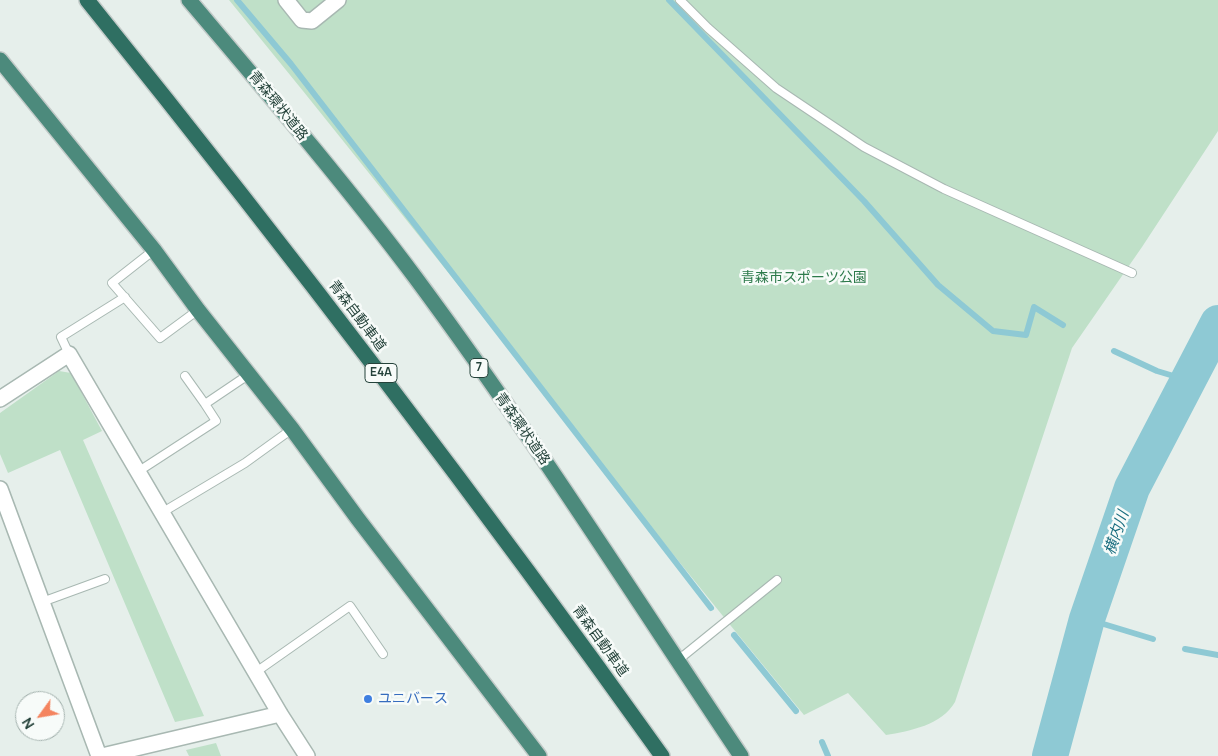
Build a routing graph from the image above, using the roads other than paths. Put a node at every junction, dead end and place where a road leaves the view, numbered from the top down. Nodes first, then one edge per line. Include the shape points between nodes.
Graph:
1 (87, 0) edge
2 (189, 0) edge
3 (286, 0) edge
4 (338, 0) edge
5 (680, 0) edge
6 (0, 60) edge
7 (154, 250) junction
8 (1132, 272) dead end
9 (125, 297) junction
10 (198, 310) junction
11 (70, 354) junction
12 (248, 375) junction
13 (185, 376) dead end
14 (0, 399) edge
15 (205, 404) junction
16 (292, 428) junction
17 (139, 471) junction
18 (0, 489) edge
19 (163, 512) junction
20 (105, 579) dead end
21 (776, 580) dead end
22 (42, 602) junction
23 (383, 654) dead end
24 (677, 660) junction
25 (256, 672) junction
26 (280, 714) junction
27 (101, 756) edge
28 (308, 756) edge
29 (539, 756) edge
30 (662, 756) edge
31 (741, 756) edge

1 - 30 highway, 青森自動車道 / E4A via 321,294 508,541
2 - 24 highway, 青森環状道路 / 7 via 269,94 414,277 525,433
3 - 4 street via 302,20 312,21
5 - 8 lane via 776,88 864,147 944,189
6 - 7 highway
7 - 9 lane via 112,283
7 - 10 highway
9 - 10 lane via 160,338
9 - 11 lane via 61,337
10 - 12 highway
11 - 14 street
11 - 17 street
12 - 15 lane
12 - 16 highway
13 - 15 lane
15 - 17 lane via 216,421
16 - 19 lane via 245,463
16 - 29 highway
17 - 19 street
18 - 22 street
19 - 25 street
20 - 22 lane
21 - 24 lane
22 - 27 street
23 - 25 lane via 350,606
24 - 31 highway, 青森環状道路 / 7
25 - 26 street
26 - 27 street
26 - 28 street

